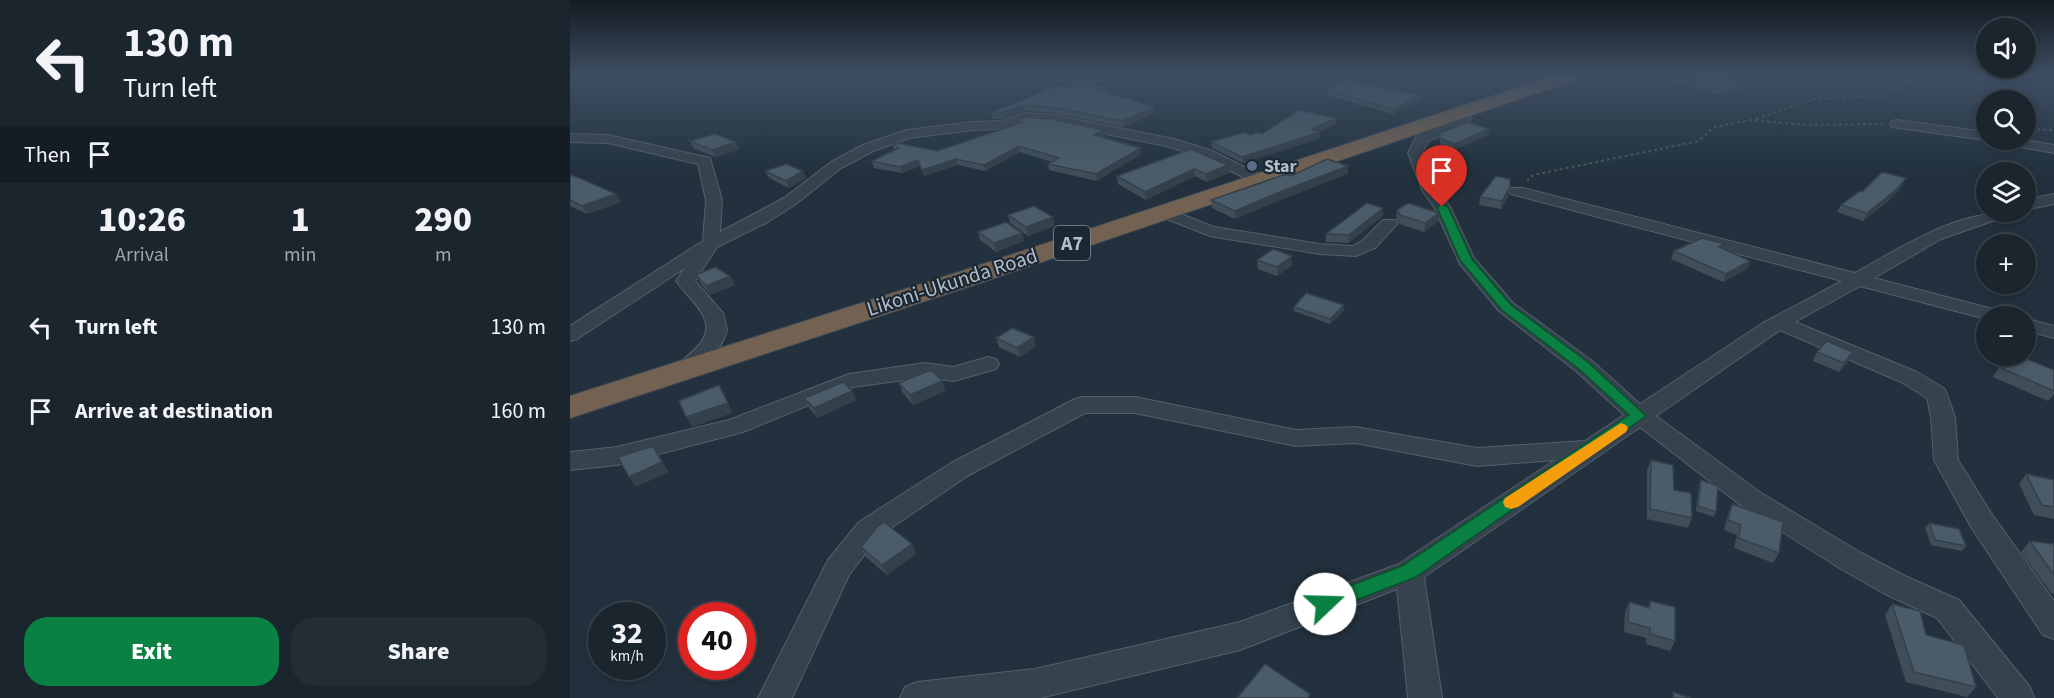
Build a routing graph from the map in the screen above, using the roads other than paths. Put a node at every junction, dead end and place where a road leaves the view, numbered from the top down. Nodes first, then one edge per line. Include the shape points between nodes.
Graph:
1 (1475, 108) edge
2 (1459, 113) junction
3 (1898, 124) road end
4 (1976, 135) edge
5 (570, 138) edge
6 (2036, 146) edge
7 (2054, 149) edge
8 (1258, 179) junction
9 (1517, 191) road end
10 (2054, 198) edge
11 (2036, 202) edge
12 (1163, 212) junction
13 (1976, 222) edge
14 (1389, 224) dead end
15 (711, 243) junction
16 (1859, 279) junction
17 (1976, 310) edge
18 (1779, 322) junction
19 (2036, 327) edge
20 (2054, 332) edge
21 (570, 335) edge
22 (988, 364) dead end
23 (685, 370) junction
24 (570, 407) edge
25 (1639, 416) junction
26 (1590, 449) junction
27 (570, 461) edge
28 (1409, 572) junction
29 (2054, 626) edge
30 (775, 698) edge
31 (917, 698) edge
32 (1425, 698) edge
33 (2018, 698) edge

1 - 2 highway, Likoni-Ukunda Road / A7
2 - 8 highway, Likoni-Ukunda Road / A7
2 - 25 street via 1465,118 1462,122 1422,138 1415,153 1466,260 1506,307 1584,366
3 - 4 street
5 - 15 street via 608,139 705,161 714,200
6 - 7 street
8 - 12 highway, Likoni-Ukunda Road / A7
8 - 15 street via 1205,153 1169,142 1025,117 1004,125 907,134 868,148 836,165 790,201
9 - 16 street
10 - 11 street
12 - 14 street via 1210,231 1356,251
12 - 23 highway, Likoni-Ukunda Road / A7
13 - 16 street via 1935,236
15 - 21 street
15 - 23 street via 685,281 713,312 719,328 717,339
16 - 17 street
16 - 18 street
18 - 25 street
18 - 29 street via 1909,377 1937,394 1946,460 1981,520
19 - 20 street
22 - 27 street via 954,374 925,370 849,381 735,426 617,456
23 - 24 highway, Likoni-Ukunda Road / A7
25 - 26 street
25 - 33 street via 1752,500 1851,561 1948,609
26 - 28 street
26 - 30 street via 1477,457 1355,435 1296,438 1135,405 1081,405 960,470 869,529 838,568
28 - 31 street via 1240,636 1035,684
28 - 32 street

